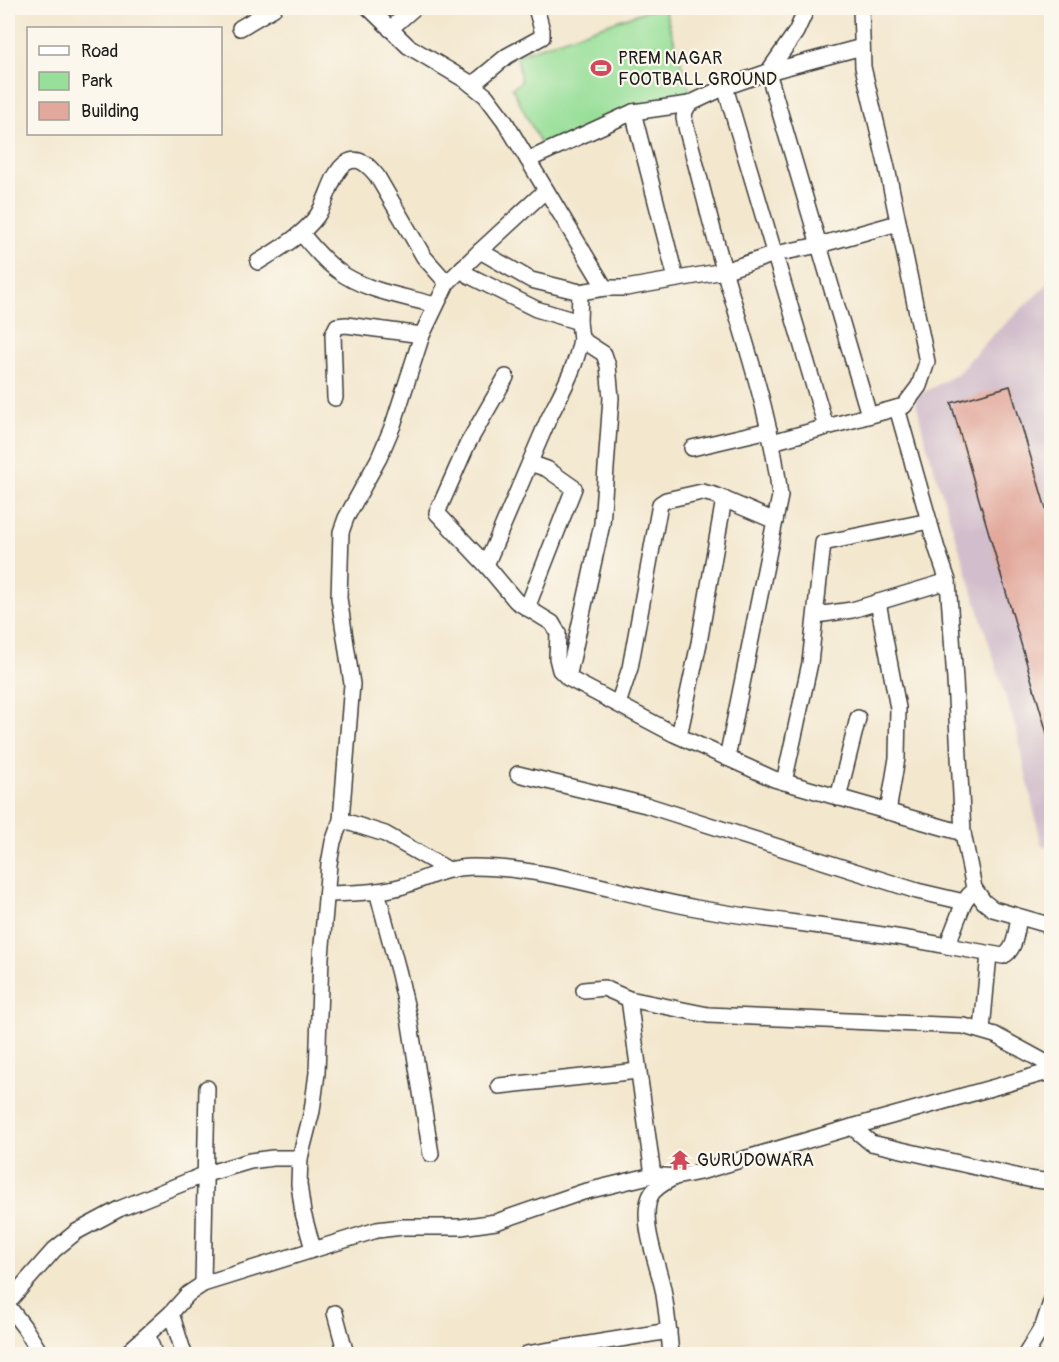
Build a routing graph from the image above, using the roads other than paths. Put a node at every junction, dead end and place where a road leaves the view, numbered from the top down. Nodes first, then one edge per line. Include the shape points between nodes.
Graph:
1 (274, 8) edge
2 (369, 8) edge
3 (414, 8) edge
4 (536, 8) edge
5 (807, 8) edge
6 (861, 8) edge
7 (240, 28) dead end
8 (390, 29) junction
9 (862, 47) junction
10 (768, 72) junction
11 (472, 85) junction
12 (726, 87) junction
13 (689, 104) junction
14 (633, 112) junction
15 (528, 160) junction
16 (546, 190) junction
17 (898, 223) junction
18 (301, 233) junction
19 (819, 245) junction
20 (480, 250) junction
21 (775, 254) junction
22 (258, 262) dead end
23 (463, 267) junction
24 (724, 271) junction
25 (676, 279) junction
26 (447, 283) junction
27 (605, 288) junction
28 (580, 292) junction
29 (435, 305) junction
30 (579, 322) junction
31 (422, 335) junction
32 (581, 339) junction
33 (506, 377) dead end
34 (335, 398) dead end
35 (897, 408) junction
36 (869, 415) junction
37 (826, 427) junction
38 (771, 436) junction
39 (692, 448) dead end
40 (530, 463) junction
41 (724, 499) junction
42 (775, 521) junction
43 (929, 521) junction
44 (486, 565) junction
45 (948, 581) junction
46 (878, 602) junction
47 (527, 608) junction
48 (816, 615) junction
49 (568, 678) junction
50 (618, 704) junction
51 (858, 717) dead end
52 (679, 736) junction
53 (727, 758) junction
54 (518, 774) dead end
55 (784, 782) junction
56 (837, 798) junction
57 (888, 812) junction
58 (341, 820) junction
59 (963, 833) junction
60 (447, 869) junction
61 (974, 888) junction
62 (377, 891) junction
63 (327, 894) junction
64 (964, 902) junction
65 (1019, 918) junction
66 (1052, 926) edge
67 (947, 946) junction
68 (989, 954) junction
69 (584, 990) dead end
70 (629, 999) junction
71 (982, 1030) junction
72 (1052, 1066) edge
73 (638, 1071) junction
74 (1052, 1071) edge
75 (499, 1086) dead end
76 (207, 1088) dead end
77 (852, 1127) junction
78 (431, 1154) dead end
79 (300, 1158) junction
80 (206, 1174) junction
81 (653, 1174) junction
82 (675, 1177) junction
83 (1052, 1182) edge
84 (313, 1249) junction
85 (203, 1284) junction
86 (1052, 1299) edge
87 (8, 1304) edge
88 (171, 1313) junction
89 (334, 1313) dead end
90 (669, 1331) junction
91 (148, 1335) junction
92 (41, 1354) edge
93 (126, 1354) edge
94 (154, 1354) edge
95 (184, 1354) edge
96 (346, 1354) edge
97 (527, 1354) edge
98 (671, 1354) edge
99 (1026, 1354) edge

1 - 7 street
2 - 8 street
3 - 8 street
4 - 11 street via 542,37 507,56
5 - 10 street via 796,32
6 - 9 street
8 - 11 street via 408,46
9 - 10 street
9 - 17 street via 863,67
10 - 12 street
10 - 19 street
11 - 15 street via 504,120
12 - 13 street
12 - 21 street
13 - 14 street
13 - 24 street via 684,118
14 - 15 street
14 - 25 street
15 - 16 street
16 - 20 street
16 - 27 street
17 - 19 street
17 - 35 street via 927,362 919,386 904,406
18 - 22 street
18 - 26 street via 316,217 339,171 346,163 358,160 376,176 424,257
18 - 29 street via 322,257 356,282
19 - 21 street
19 - 36 street
20 - 23 street
20 - 28 street via 531,280
21 - 24 street
21 - 37 street
23 - 26 street
23 - 30 street via 468,275 524,304
24 - 25 street
24 - 38 street
25 - 27 street
26 - 29 street
27 - 28 street
28 - 30 street
29 - 31 street
30 - 32 street
31 - 34 street via 337,326 333,334
31 - 58 street via 393,425 341,532 339,598 352,684
32 - 40 street via 566,386
32 - 49 street via 604,354 611,398 602,524
33 - 44 street via 467,445 437,513
35 - 36 street
35 - 43 street
36 - 37 street
37 - 38 street
38 - 39 street
38 - 42 street via 780,496
40 - 44 street
40 - 47 street via 547,469 574,488
41 - 42 street
41 - 50 street via 702,492 660,504 630,668
41 - 52 street
42 - 53 street
43 - 45 street
43 - 48 street via 823,543
44 - 47 street via 516,601
45 - 46 street
45 - 59 street
46 - 48 street
46 - 57 street via 898,708 897,758
47 - 49 street via 552,623 558,633 557,658 560,670
48 - 55 street via 810,663
49 - 50 street
50 - 52 street
51 - 56 street
52 - 53 street
53 - 55 street
54 - 64 street via 646,805 917,891
55 - 56 street
56 - 57 street
57 - 59 street
58 - 60 street via 385,834
58 - 63 street via 333,842
59 - 61 street
60 - 62 street via 403,886
60 - 67 street via 529,872 695,908
61 - 64 street
61 - 65 street via 993,909
62 - 63 street
62 - 78 street via 404,996
63 - 79 street via 317,1073
64 - 67 street
65 - 66 street
65 - 68 street via 1008,954
67 - 68 street
68 - 71 street
69 - 70 street via 604,988
70 - 71 street via 708,1015 964,1026
70 - 73 street
71 - 72 street
73 - 75 street
73 - 81 street
74 - 77 street
76 - 80 street
77 - 82 street
77 - 83 street via 871,1143
79 - 80 street via 250,1161
79 - 84 street via 303,1213
80 - 85 street
80 - 87 street via 119,1209 76,1232 37,1267
81 - 82 street
81 - 84 street via 496,1222 377,1230
82 - 90 street via 650,1197 647,1214
84 - 85 street
85 - 88 street
86 - 99 street via 1043,1326
87 - 92 street
88 - 91 street
88 - 95 street
89 - 96 street
90 - 97 street
90 - 98 street
91 - 93 street
91 - 94 street

